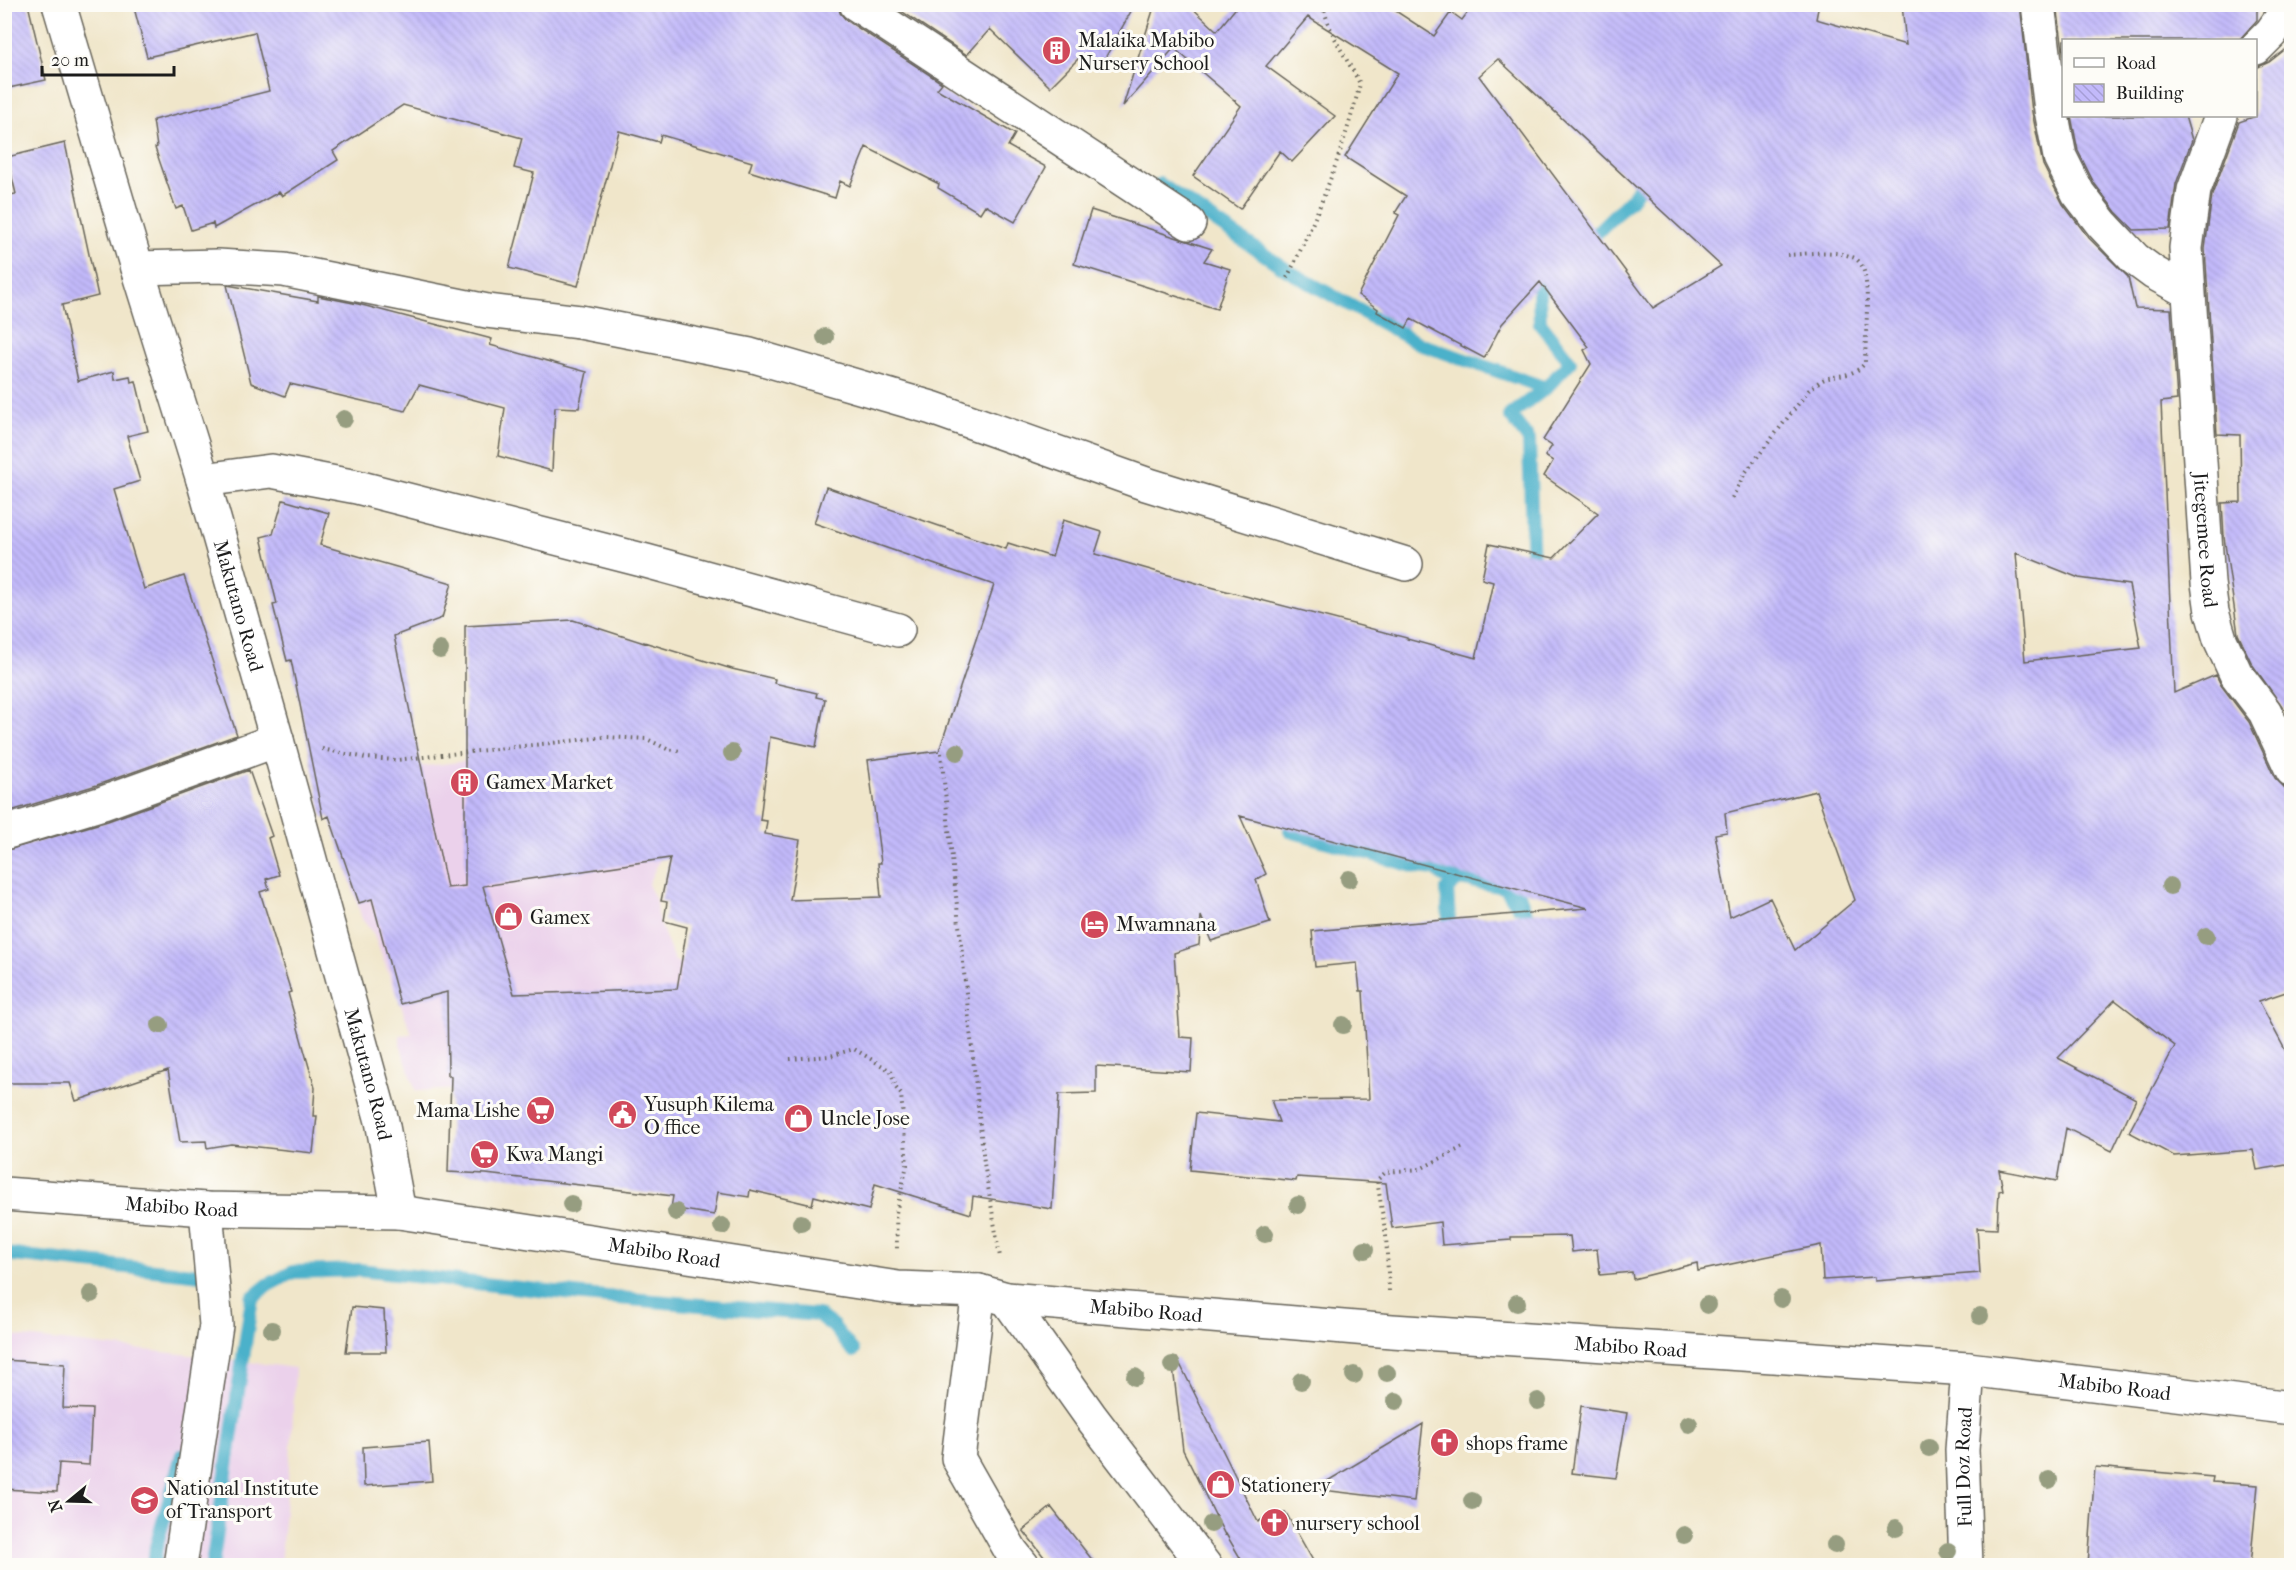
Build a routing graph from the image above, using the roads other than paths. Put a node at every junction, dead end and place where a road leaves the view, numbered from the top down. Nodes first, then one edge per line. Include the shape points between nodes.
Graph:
1 (59, 4) edge
2 (856, 4) edge
3 (2038, 4) edge
4 (2291, 4) edge
5 (2257, 47) edge
6 (2221, 117) edge
7 (1189, 223) dead end
8 (137, 268) junction
9 (2187, 291) junction
10 (203, 480) junction
11 (1407, 564) dead end
12 (898, 630) dead end
13 (277, 740) junction
14 (2292, 770) edge
15 (4, 833) edge
16 (4, 1194) edge
17 (206, 1209) junction
18 (399, 1212) junction
19 (993, 1295) junction
20 (1968, 1369) junction
21 (2292, 1408) edge
22 (180, 1566) edge
23 (1023, 1566) edge
24 (1205, 1566) edge
25 (1966, 1566) edge

1 - 8 street, Makutano Road
2 - 7 street
3 - 9 street via 2060,157 2078,194 2135,259
4 - 5 street
6 - 9 street, Jitegemee Road via 2194,190 2186,248
8 - 10 street, Makutano Road
8 - 11 street via 218,266 284,270 486,311 580,322 750,355 932,408 1146,484
9 - 14 street, Jitegemee Road via 2212,612 2236,674 2265,712
10 - 12 street via 272,471 357,488
10 - 13 street, Makutano Road
13 - 15 street via 103,803
13 - 18 street, Makutano Road via 382,1121
16 - 17 street, Mabibo Road
17 - 18 street, Mabibo Road
17 - 22 street via 216,1325
18 - 19 street, Mabibo Road via 898,1288
19 - 20 street, Mabibo Road via 1392,1331
19 - 23 street via 958,1458
19 - 24 street
20 - 21 street, Mabibo Road
20 - 25 street, Full Doz Road via 1962,1450

